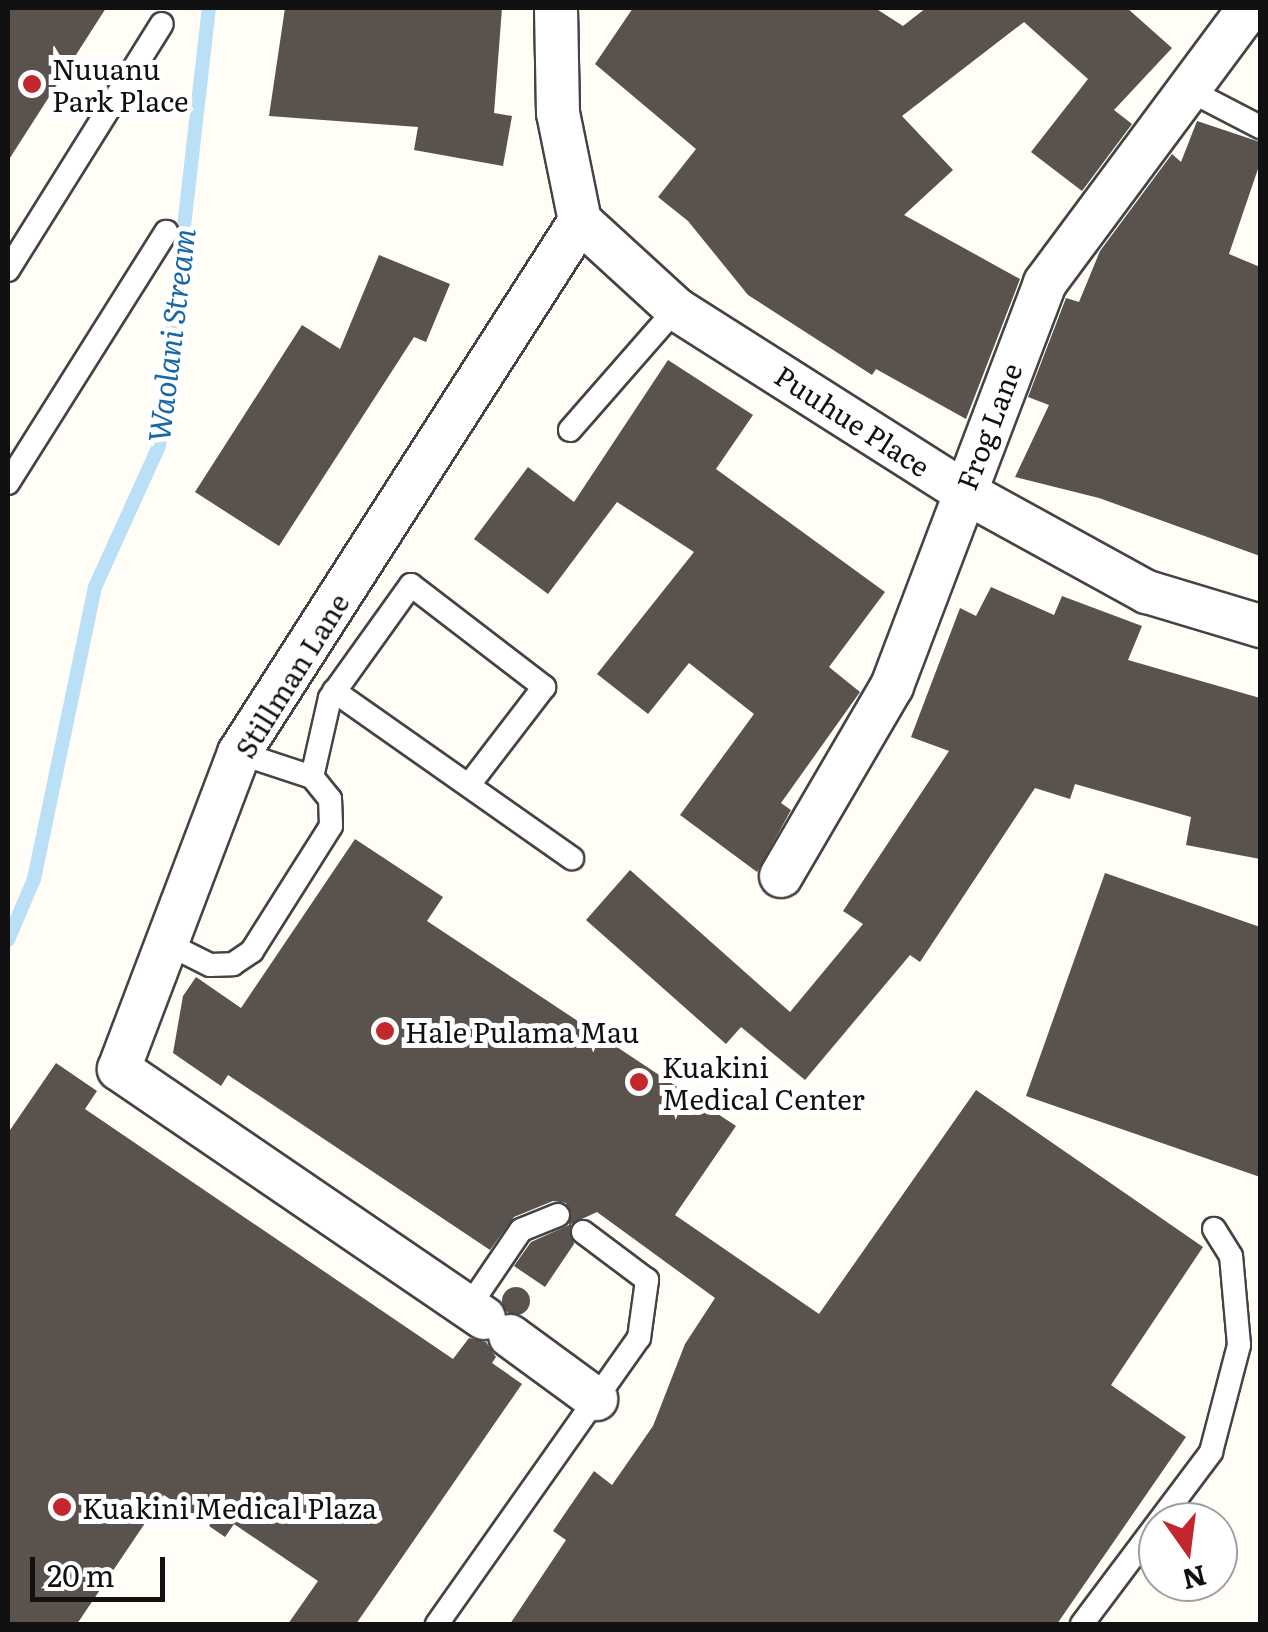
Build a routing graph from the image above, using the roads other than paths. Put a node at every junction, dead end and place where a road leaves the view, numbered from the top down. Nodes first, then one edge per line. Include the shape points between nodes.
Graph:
1 (556, 8) edge
2 (1249, 8) edge
3 (162, 24) dead end
4 (1184, 88) junction
5 (1260, 127) edge
6 (580, 221) junction
7 (166, 232) dead end
8 (8, 270) edge
9 (676, 309) junction
10 (570, 430) dead end
11 (8, 483) edge
12 (963, 490) junction
13 (1260, 626) edge
14 (334, 691) junction
15 (239, 753) junction
16 (312, 777) junction
17 (471, 782) junction
18 (572, 858) dead end
19 (782, 876) dead end
20 (164, 942) junction
21 (558, 1215) dead end
22 (1214, 1229) dead end
23 (583, 1232) dead end
24 (487, 1321) junction
25 (596, 1400) junction
26 (436, 1624) edge
27 (1082, 1624) edge

1 - 6 street via 558,113
2 - 4 street, Frog Lane
3 - 8 lane
4 - 5 lane
4 - 12 street, Frog Lane via 1044,283
6 - 9 street, Puuhue Place
6 - 15 street, Stillman Lane
7 - 11 lane
9 - 10 lane
9 - 12 street, Puuhue Place
12 - 13 street, Puuhue Place via 1147,592
12 - 19 street, Frog Lane via 892,686
14 - 16 lane via 315,741
14 - 17 lane
14 - 17 lane via 411,584 544,686
15 - 16 lane
15 - 20 street, Stillman Lane
16 - 20 lane via 330,799 331,826 252,951 234,964 210,965
17 - 18 lane
20 - 24 street, Stillman Lane via 119,1069
21 - 24 lane via 521,1230
22 - 27 lane via 1231,1256 1239,1345 1212,1452
23 - 25 lane via 648,1280 639,1338
24 - 25 street, Stillman Lane
25 - 26 lane

